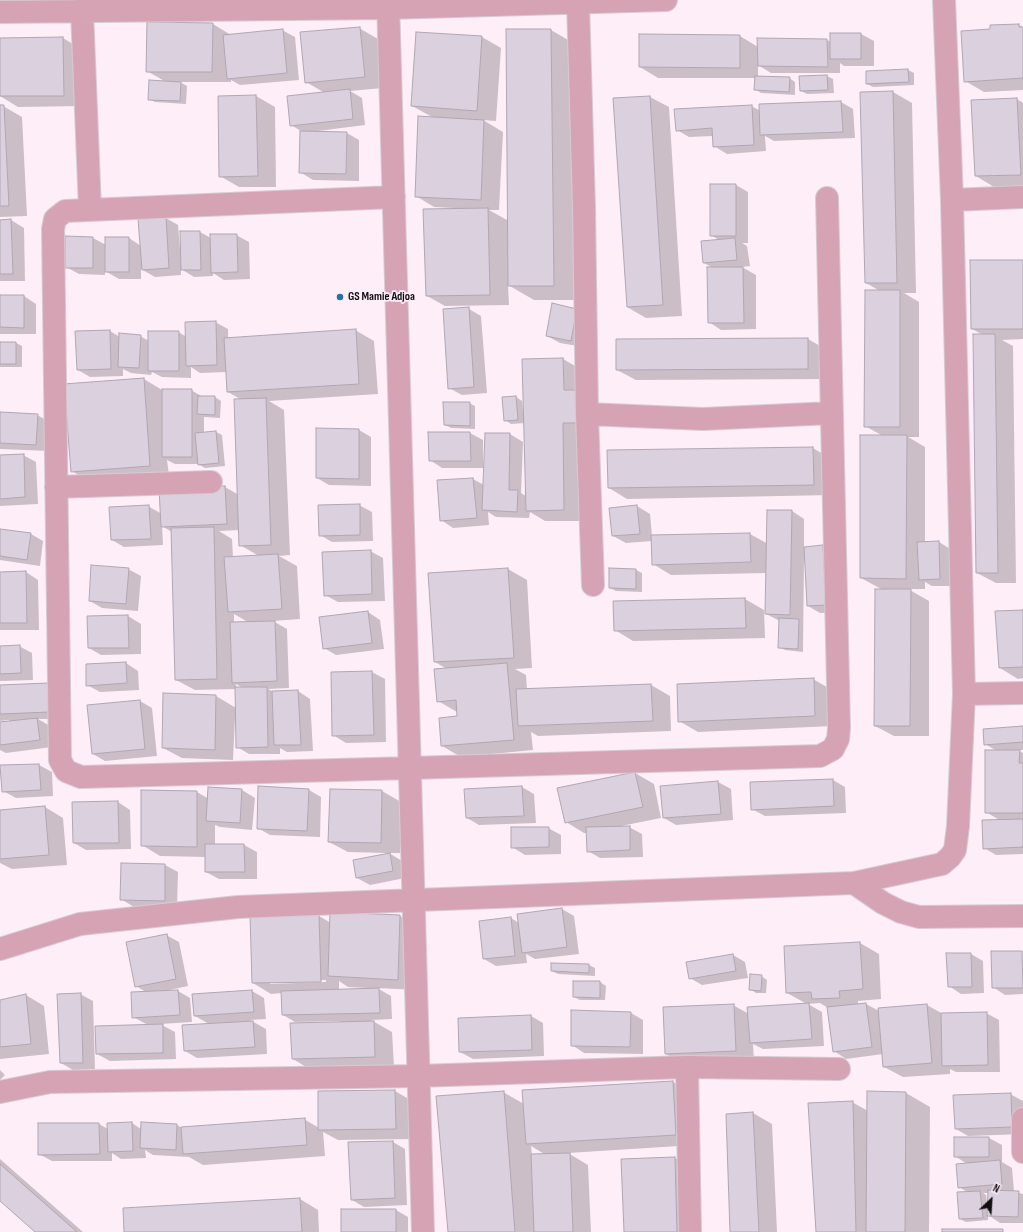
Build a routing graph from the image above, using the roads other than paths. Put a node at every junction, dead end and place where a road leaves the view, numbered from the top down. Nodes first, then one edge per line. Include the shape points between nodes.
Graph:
1 (666, 0) edge
2 (944, 0) edge
3 (578, 2) junction
4 (388, 4) edge
5 (33, 5) edge
6 (82, 10) junction
7 (0, 12) edge
8 (394, 197) junction
9 (1023, 197) edge
10 (827, 198) dead end
11 (952, 200) junction
12 (90, 210) junction
13 (832, 413) junction
14 (586, 414) junction
15 (211, 482) dead end
16 (56, 487) junction
17 (593, 585) dead end
18 (1023, 693) edge
19 (964, 694) junction
20 (410, 768) junction
21 (854, 883) junction
22 (412, 899) junction
23 (1023, 916) edge
24 (0, 949) edge
25 (687, 1067) junction
26 (838, 1069) dead end
27 (418, 1076) junction
28 (0, 1092) edge
29 (1023, 1119) edge
30 (1023, 1152) edge
31 (423, 1232) edge
32 (690, 1232) edge

1 - 3 street
2 - 11 street
3 - 4 street
3 - 14 street
4 - 6 street
4 - 8 street
5 - 6 street
5 - 7 street
6 - 12 street
8 - 12 street
8 - 20 street
9 - 11 street
10 - 13 street
11 - 19 street
12 - 16 street via 65,211 55,219 53,229
13 - 14 street via 703,419
13 - 20 street via 839,728 838,739 833,749 820,756
14 - 17 street
15 - 16 street
16 - 20 street via 60,760 66,771 82,776
18 - 19 street
19 - 21 street via 955,850 942,864
20 - 22 street
21 - 22 street
21 - 23 street via 901,912 919,917
22 - 24 street via 238,907 80,924
22 - 27 street
25 - 26 street
25 - 27 street
25 - 32 street
27 - 28 street via 50,1082
27 - 31 street
29 - 30 street

